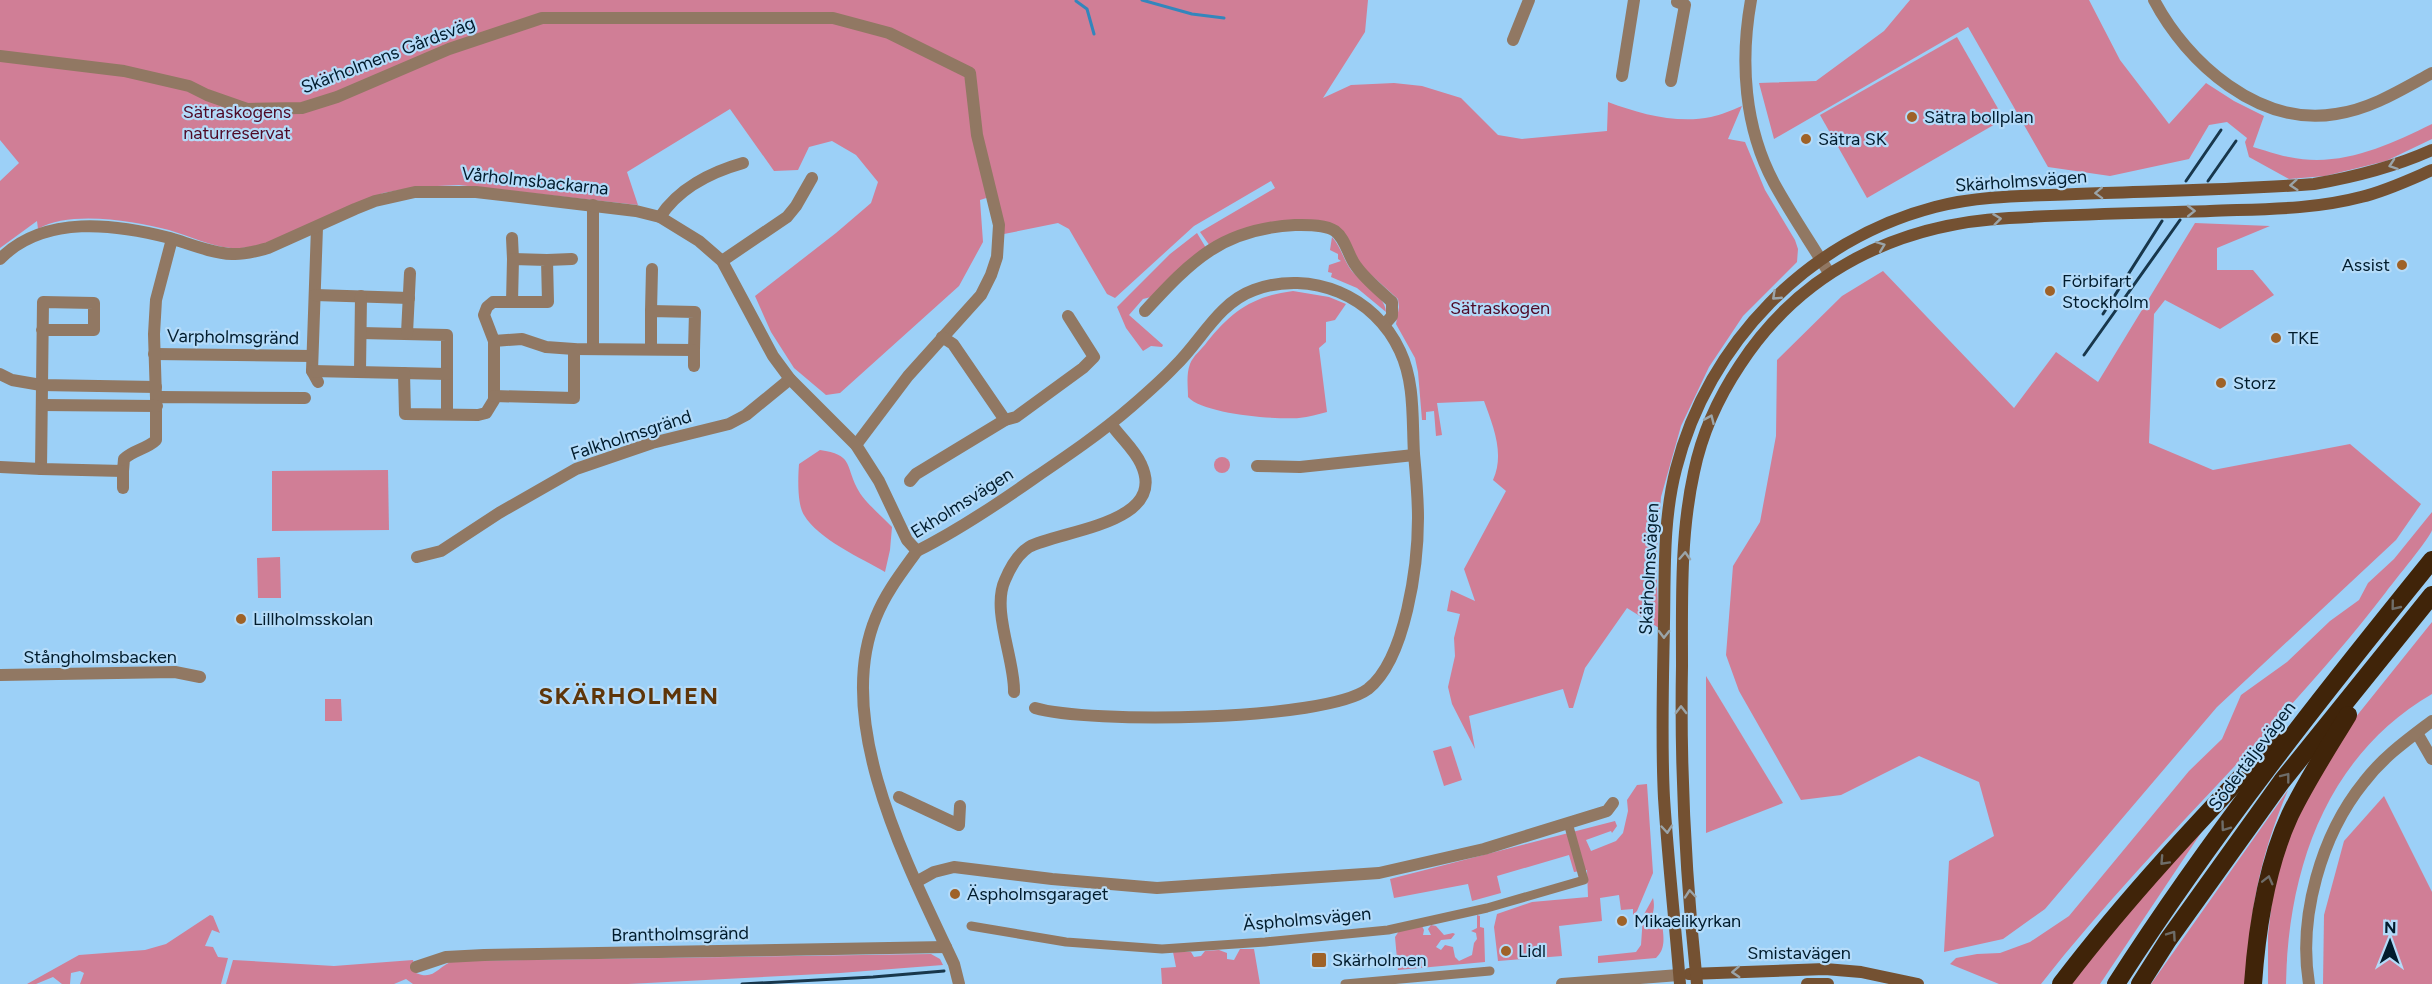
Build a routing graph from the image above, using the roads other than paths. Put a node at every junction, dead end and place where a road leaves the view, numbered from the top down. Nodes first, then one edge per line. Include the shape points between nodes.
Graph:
1 (1529, 0) edge
2 (1634, 0) edge
3 (1751, 0) edge
4 (2154, 0) edge
5 (1677, 2) dead end
6 (1513, 40) dead end
7 (0, 56) edge
8 (2432, 73) edge
9 (1622, 76) dead end
10 (1671, 81) dead end
11 (2432, 150) edge
12 (743, 163) dead end
13 (2432, 170) edge
14 (812, 178) dead end
15 (593, 205) junction
16 (660, 217) junction
17 (317, 227) junction
18 (512, 238) dead end
19 (172, 239) junction
20 (1820, 258) junction
21 (0, 259) edge
22 (513, 259) junction
23 (572, 259) dead end
24 (547, 260) junction
25 (722, 261) junction
26 (652, 269) dead end
27 (410, 273) dead end
28 (1829, 273) junction
29 (315, 295) junction
30 (361, 296) junction
31 (409, 298) junction
32 (512, 302) junction
33 (651, 311) junction
34 (1145, 311) dead end
35 (1068, 316) dead end
36 (1385, 324) junction
37 (42, 330) junction
38 (361, 333) junction
39 (407, 333) junction
40 (942, 337) junction
41 (494, 341) junction
42 (593, 348) junction
43 (574, 349) junction
44 (651, 349) junction
45 (694, 350) junction
46 (154, 354) junction
47 (312, 356) junction
48 (694, 366) dead end
49 (360, 370) junction
50 (312, 371) junction
51 (404, 373) junction
52 (0, 374) edge
53 (447, 374) junction
54 (790, 379) junction
55 (318, 382) dead end
56 (41, 385) junction
57 (494, 396) junction
58 (156, 397) junction
59 (305, 398) dead end
60 (42, 405) junction
61 (447, 414) junction
62 (1005, 420) junction
63 (1111, 424) junction
64 (856, 445) junction
65 (1414, 455) junction
66 (1257, 466) dead end
67 (0, 467) edge
68 (40, 469) junction
69 (123, 471) junction
70 (910, 481) dead end
71 (123, 488) dead end
72 (917, 551) junction
73 (417, 557) dead end
74 (2432, 560) edge
75 (2432, 595) edge
76 (2380, 662) junction
77 (2348, 663) junction
78 (0, 675) edge
79 (200, 677) dead end
80 (1014, 692) dead end
81 (1035, 708) dead end
82 (2432, 721) edge
83 (2417, 733) junction
84 (2432, 759) edge
85 (899, 797) dead end
86 (1613, 803) dead end
87 (960, 806) dead end
88 (1568, 824) junction
89 (916, 882) junction
90 (971, 926) dead end
91 (2258, 938) junction
92 (946, 947) junction
93 (416, 967) dead end
94 (1490, 971) dead end
95 (1680, 979) edge
96 (1697, 979) edge
97 (959, 984) edge
98 (1344, 984) edge
99 (1562, 984) edge
100 (1807, 984) edge
101 (1828, 984) edge
102 (1918, 984) edge
103 (2061, 984) edge
104 (2115, 984) edge
105 (2140, 984) edge
106 (2253, 984) edge
107 (2261, 984) edge
108 (2309, 984) edge

1 - 6 street
2 - 9 street
3 - 20 street via 1745,86 1757,145 1773,182
4 - 8 street via 2172,30 2207,69 2259,103 2288,113 2316,116 2352,111
5 - 10 street via 1685,5
7 - 40 street, Skärholmens Gårdsväg via 124,71 189,86 247,109 302,108 338,97 448,49 542,18 833,18 889,33 970,73 977,135 997,209 999,241 991,275 981,295
11 -> 20 main road, Skärholmsvägen via 2352,178 2314,184 1969,200 1904,217
12 - 16 street via 722,169 680,194
28 -> 13 main road, Skärholmsvägen via 1879,246 1939,226 2004,218 2318,205 2360,198
14 - 25 street via 787,217
15 - 16 street, Vårholmsbackarna
15 - 17 street, Vårholmsbackarna via 466,191 415,192 375,201
15 - 42 street
16 - 25 street, Vårholmsbackarna
17 - 19 street, Vårholmsbackarna via 268,248 232,254
17 - 29 street, Varpholmsgränd
18 - 22 street
19 - 21 street, Vårholmsbackarna via 126,229 58,229 30,238
19 - 46 street via 156,300
20 - 28 street
20 -> 95 main road, Skärholmsvägen via 1748,326 1719,368 1682,446 1667,511 1663,763
22 - 24 street
22 - 32 street
23 - 24 street
24 - 32 street via 548,302
25 - 54 street, Vårholmsbackarna via 773,356
26 - 33 street
27 - 31 street
96 -> 28 main road, Skärholmsvägen via 1681,713 1684,559 1693,475 1707,426 1748,353 1785,309
29 - 30 street
29 - 47 street, Varpholmsgränd
30 - 31 street
30 - 38 street
31 - 39 street
32 - 41 street via 493,302 487,307 484,315
33 - 44 street
33 - 45 street via 695,312
34 - 36 street via 1194,261 1231,239 1268,227 1306,225 1337,232 1356,267 1392,302 1392,316
35 - 62 street via 1094,357 1016,417
36 - 63 street, Ekholmsvägen via 1362,304 1320,285 1276,284 1252,291 1218,315 1177,365
36 - 65 street, Ekholmsvägen via 1401,353 1408,377
37 - 37 street via 43,302 94,303 94,330
37 - 56 street
38 - 39 street
38 - 49 street
39 - 53 street via 447,335
40 - 62 street via 953,344
40 - 64 street
41 - 43 street via 522,339 546,347
41 - 57 street
42 - 43 street
42 - 44 street
43 - 57 street via 574,398
44 - 45 street
45 - 48 street
46 - 47 street, Varpholmsgränd
46 - 58 street
47 - 50 street, Varpholmsgränd
49 - 50 street, Varpholmsgränd
49 - 51 street, Varpholmsgränd
50 - 55 street, Varpholmsgränd
51 - 53 street, Varpholmsgränd
51 - 61 street via 405,414
52 - 56 street
53 - 61 street
54 - 64 street, Vårholmsbackarna
54 - 73 street, Falkholmsgränd via 729,424 652,443 576,469 441,551
56 - 58 street
56 - 60 street
57 - 61 street via 486,412
58 - 59 street
58 - 60 street
58 - 69 street via 156,440 131,452 124,459
60 - 68 street
62 - 70 street
63 - 72 street, Ekholmsvägen via 998,503
63 - 80 street via 1141,463 1145,478 1142,497 1112,521 1027,548 1010,568 1003,583 1002,618
64 - 72 street, Vårholmsbackarna via 879,481 907,540
65 - 66 street via 1299,467
65 - 81 street, Ekholmsvägen via 1418,518 1414,577 1390,662 1370,687 1335,703 1257,714 1140,717 1052,713
67 - 68 street
68 - 69 street
69 - 71 street
72 - 89 street, Ekholmsvägen via 875,618 863,684 868,738 881,794
74 -> 77 highway, Södertäljevägen
75 - 76 highway
91 -> 76 highway via 2275,855 2290,816
105 -> 76 highway via 2282,781
77 -> 103 highway via 2153,873
77 -> 104 highway, Södertäljevägen via 2266,770
78 - 79 street, Stångholmsbacken via 175,672
82 - 83 street
83 - 84 street
83 - 108 street via 2362,783 2329,842 2309,913
85 - 87 street via 959,825
86 - 88 street via 1606,811
88 - 89 street via 1484,849 1379,873 1157,888 954,867
88 - 90 street, Äspholmsvägen via 1584,880 1487,908 1388,930 1162,949 1066,942
89 - 92 street, Ekholmsvägen
91 - 106 highway
91 - 107 highway
92 - 93 street, Brantholmsgränd via 484,955 446,957
92 - 97 street, Ekholmsvägen
94 - 98 street
95 - 96 main road, Smistavägen
95 - 99 street
102 -> 96 main road, Smistavägen via 1826,969
100 - 101 main road, Smistavägen

